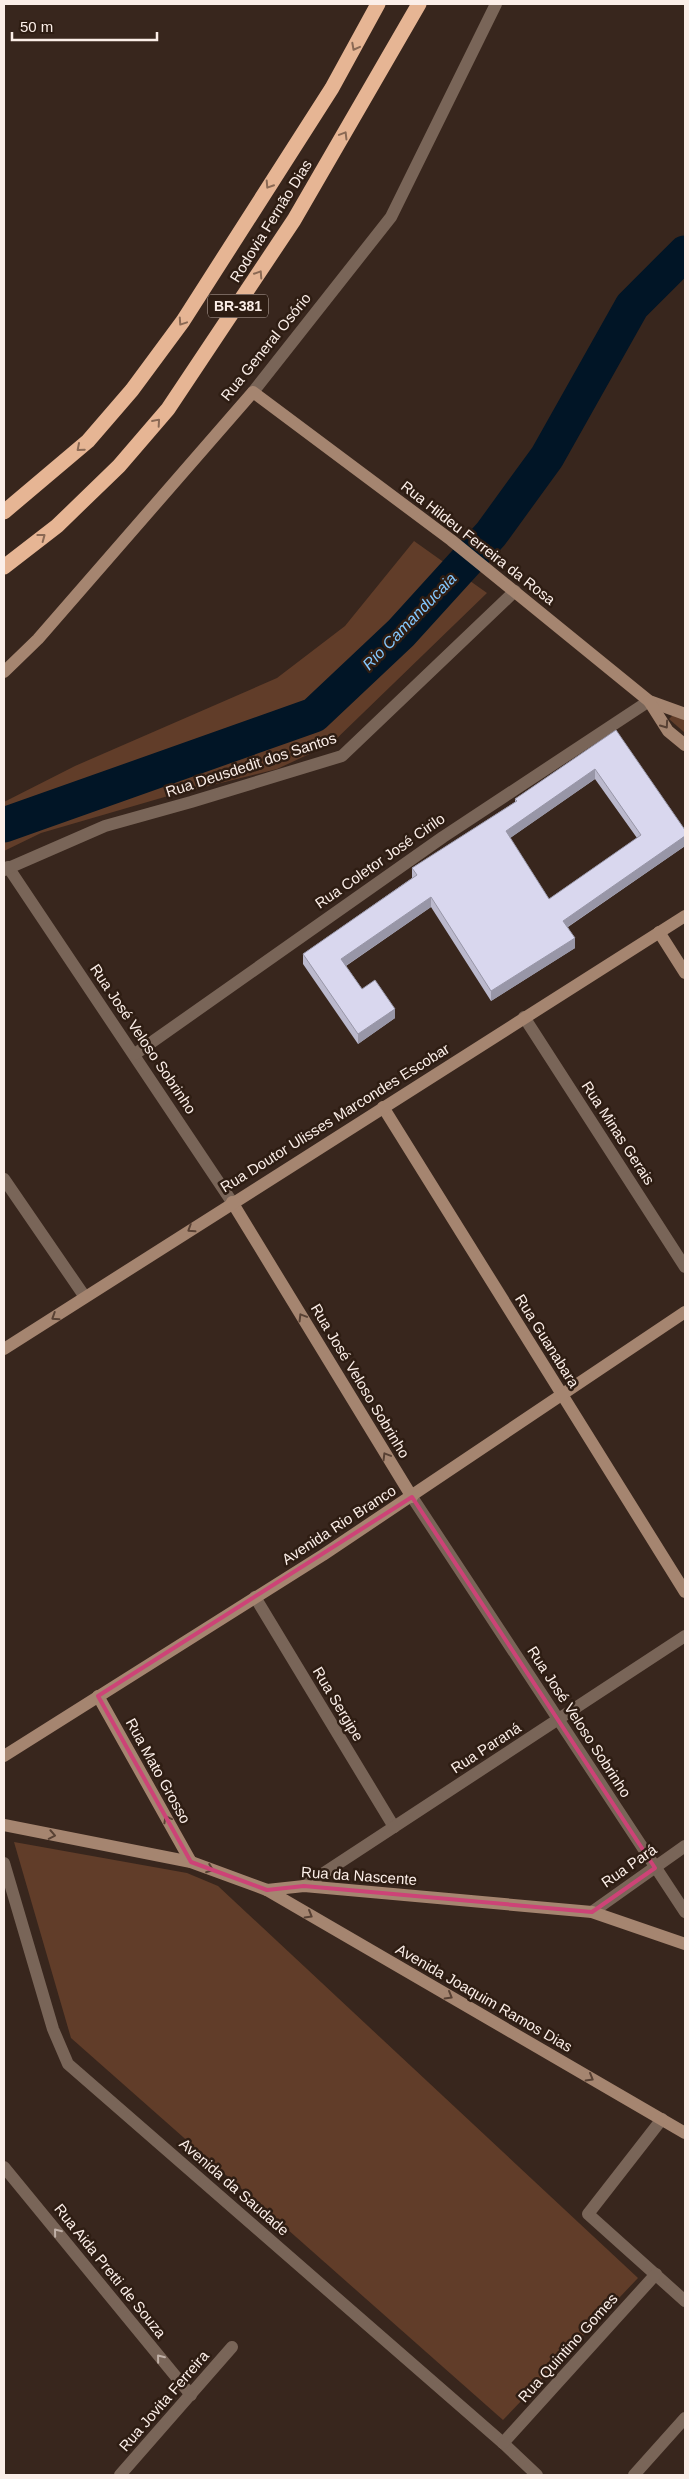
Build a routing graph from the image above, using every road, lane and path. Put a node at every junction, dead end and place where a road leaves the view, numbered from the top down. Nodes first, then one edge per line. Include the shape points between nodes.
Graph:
1 (378, 4) edge
2 (419, 4) edge
3 (496, 4) edge
4 (253, 392) junction
5 (4, 512) edge
6 (4, 567) edge
7 (515, 591) junction
8 (4, 672) edge
9 (649, 702) junction
10 (685, 714) edge
11 (685, 745) edge
12 (6, 869) edge
13 (685, 916) edge
14 (659, 932) junction
15 (685, 973) edge
16 (524, 1017) junction
17 (135, 1054) junction
18 (383, 1107) junction
19 (4, 1180) edge
20 (232, 1202) junction
21 (685, 1267) edge
22 (85, 1297) junction
23 (685, 1312) edge
24 (4, 1350) edge
25 (561, 1394) junction
26 (412, 1497) junction
27 (685, 1592) edge
28 (255, 1596) junction
29 (685, 1636) edge
30 (98, 1696) junction
31 (559, 1720) junction
32 (4, 1756) edge
33 (4, 1825) edge
34 (394, 1827) junction
35 (685, 1846) edge
36 (191, 1862) junction
37 (4, 1863) edge
38 (655, 1868) junction
39 (304, 1886) junction
40 (266, 1890) junction
41 (592, 1912) junction
42 (685, 1912) edge
43 (685, 1944) edge
44 (662, 2119) junction
45 (685, 2133) edge
46 (4, 2167) edge
47 (656, 2274) junction
48 (685, 2302) edge
49 (232, 2347) dead end
50 (191, 2395) junction
51 (685, 2418) edge
52 (504, 2443) junction
53 (120, 2475) edge
54 (537, 2475) edge
55 (634, 2475) edge

1 -> 5 highway, Rodovia Fernão Dias / BR-381 via 332,88 183,321 138,383 88,441
6 -> 2 highway, Rodovia Fernão Dias / BR-381 via 57,526 119,466 168,409 294,220
3 - 4 street, Rua General Osório via 391,217
4 - 7 street, Rua Hildeu Ferreira da Rosa
4 - 8 street, Rua General Osório via 38,639
7 - 9 street, Rua Hildeu Ferreira da Rosa
7 - 12 street, Rua Deusdedit dos Santos via 342,756 105,826
9 - 10 street, Rua Hildeu Ferreira da Rosa
9 -> 11 street via 668,731
9 - 17 street, Rua Coletor José Cirilo via 443,837
12 - 17 street, Rua José Veloso Sobrinho
13 - 14 street, Rua Doutor Ulisses Marcondes Escobar
14 - 15 street
14 - 16 street, Rua Doutor Ulisses Marcondes Escobar
16 - 18 street, Rua Doutor Ulisses Marcondes Escobar
16 - 21 street, Rua Minas Gerais
17 - 20 street, Rua José Veloso Sobrinho
18 - 20 street, Rua Doutor Ulisses Marcondes Escobar
18 - 25 street, Rua Guanabara
19 - 22 street
20 -> 22 street, Rua Doutor Ulisses Marcondes Escobar
26 -> 20 street, Rua José Veloso Sobrinho
22 -> 24 street, Rua Doutor Ulisses Marcondes Escobar
23 - 25 street, Avenida Rio Branco
25 - 26 street, Avenida Rio Branco
25 - 27 street, Rua Guanabara
26 - 28 street, Avenida Rio Branco
26 - 31 street, Rua José Veloso Sobrinho
28 - 30 street, Avenida Rio Branco
28 - 34 street, Rua Sergipe
29 - 31 street, Rua Paraná
30 - 32 street, Avenida Rio Branco
36 -> 30 street, Rua Mato Grosso
31 - 34 street, Rua Paraná
31 - 38 street, Rua José Veloso Sobrinho
33 -> 36 street, Rua da Nascente
34 - 39 street, Rua Paraná
35 - 38 street, Rua Pará
36 -> 40 street, Rua da Nascente
37 - 52 street, Avenida da Saudade via 53,2029 68,2064
38 - 41 street, Rua Pará
38 - 42 street, Rua José Veloso Sobrinho
39 - 40 street, Rua da Nascente
39 - 41 street, Rua da Nascente
40 -> 44 street, Avenida Joaquim Ramos Dias
41 - 43 street, Rua da Nascente
44 - 45 street, Avenida Joaquim Ramos Dias
44 - 47 street via 588,2214
50 -> 46 street, Rua Aida Pretti de Souza
47 - 48 street
47 - 52 street, Rua Quintino Gomes
49 - 50 street, Rua Jovita Ferreira
50 - 53 street, Rua Jovita Ferreira
51 - 55 street
52 - 54 street, Avenida da Saudade

